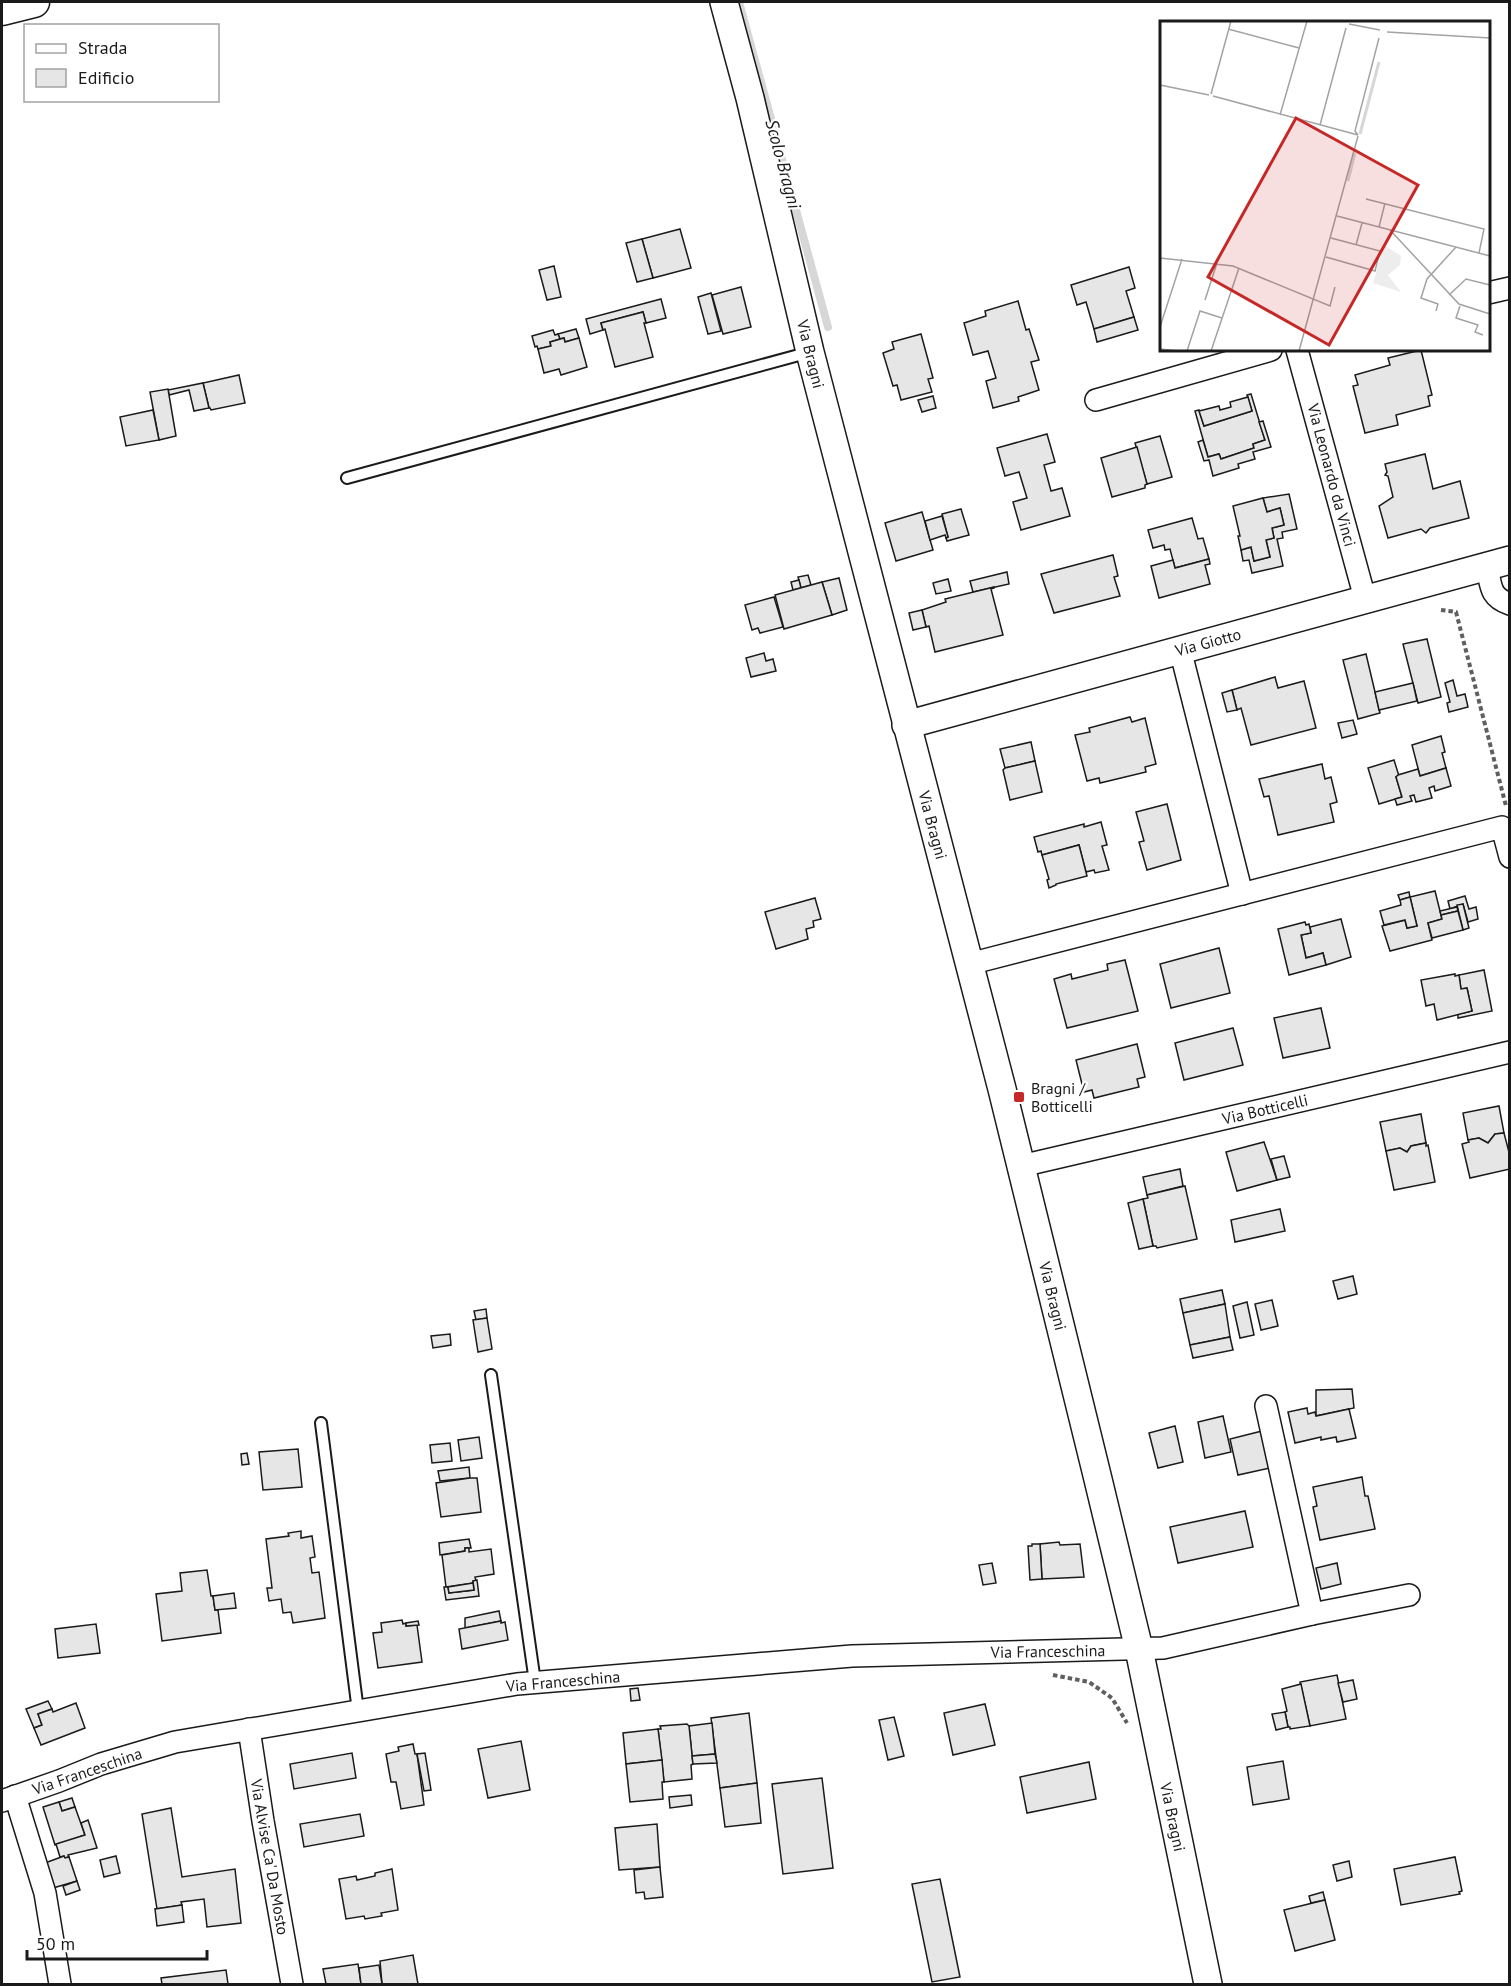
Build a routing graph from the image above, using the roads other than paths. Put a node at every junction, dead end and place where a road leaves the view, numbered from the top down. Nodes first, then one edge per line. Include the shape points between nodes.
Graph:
1 (34, 2) edge
2 (724, 2) edge
3 (2, 10) edge
4 (1509, 288) edge
5 (1490, 293) edge
6 (1297, 351) edge
7 (810, 352) junction
8 (1249, 353) edge
9 (1096, 400) dead end
10 (346, 478) dead end
11 (1498, 563) edge
12 (1363, 601) junction
13 (1509, 604) edge
14 (1180, 649) junction
15 (906, 725) junction
16 (1509, 857) edge
17 (1242, 894) junction
18 (969, 964) junction
19 (1509, 1052) edge
20 (1021, 1166) junction
21 (492, 1375) dead end
22 (1266, 1406) dead end
23 (321, 1423) dead end
24 (1409, 1595) dead end
25 (1312, 1614) junction
26 (1139, 1649) junction
27 (535, 1682) junction
28 (358, 1711) junction
29 (249, 1729) junction
30 (8, 1798) edge
31 (60, 1984) edge
32 (292, 1984) edge
33 (1208, 1984) edge

1 - 3 main road
2 - 7 street, Via Bragni
4 - 5 street
6 - 12 street, Via Leonardo da Vinci via 1361,581
7 - 10 lane
7 - 15 street, Via Bragni
8 - 9 street
11 - 12 street, Via Giotto
11 - 13 street via 1493,592
12 - 14 street, Via Giotto
14 - 15 street, Via Giotto
14 - 17 street
15 - 18 street, Via Bragni
16 - 17 street via 1502,827
17 - 18 street
18 - 20 street, Via Bragni
19 - 20 street, Via Botticelli
20 - 26 street, Via Bragni
21 - 27 lane
22 - 25 street
23 - 28 lane
24 - 25 street
25 - 26 street via 1162,1648
26 - 27 street, Via Franceschina via 852,1656
26 - 33 street, Via Bragni
27 - 28 street, Via Franceschina
28 - 29 street, Via Franceschina
29 - 30 street, Via Franceschina via 175,1742
29 - 32 street, Via Alvise Ca' Da Mosto
30 - 31 street via 45,1893

